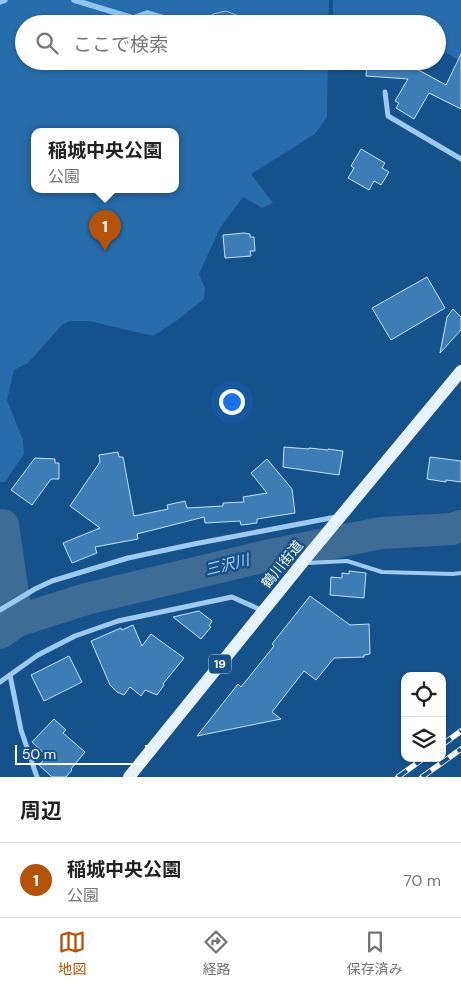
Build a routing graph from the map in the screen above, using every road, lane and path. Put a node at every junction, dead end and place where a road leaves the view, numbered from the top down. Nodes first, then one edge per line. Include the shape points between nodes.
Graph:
1 (385, 92) dead end
2 (461, 160) edge
3 (461, 372) edge
4 (342, 516) junction
5 (302, 563) junction
6 (461, 573) edge
7 (0, 610) edge
8 (264, 611) junction
9 (10, 675) junction
10 (0, 682) edge
11 (37, 777) edge
12 (129, 777) edge

1 - 2 street via 388,116
3 - 4 main road, 鶴川街道 / 19
4 - 5 main road, 鶴川街道 / 19
4 - 7 street via 128,558 52,581
5 - 6 lane via 347,561 382,572
5 - 8 main road, 鶴川街道 / 19
8 - 9 street via 232,597 118,621 75,636 38,655
8 - 12 main road, 鶴川街道 / 19
9 - 10 street
9 - 11 street via 21,730

